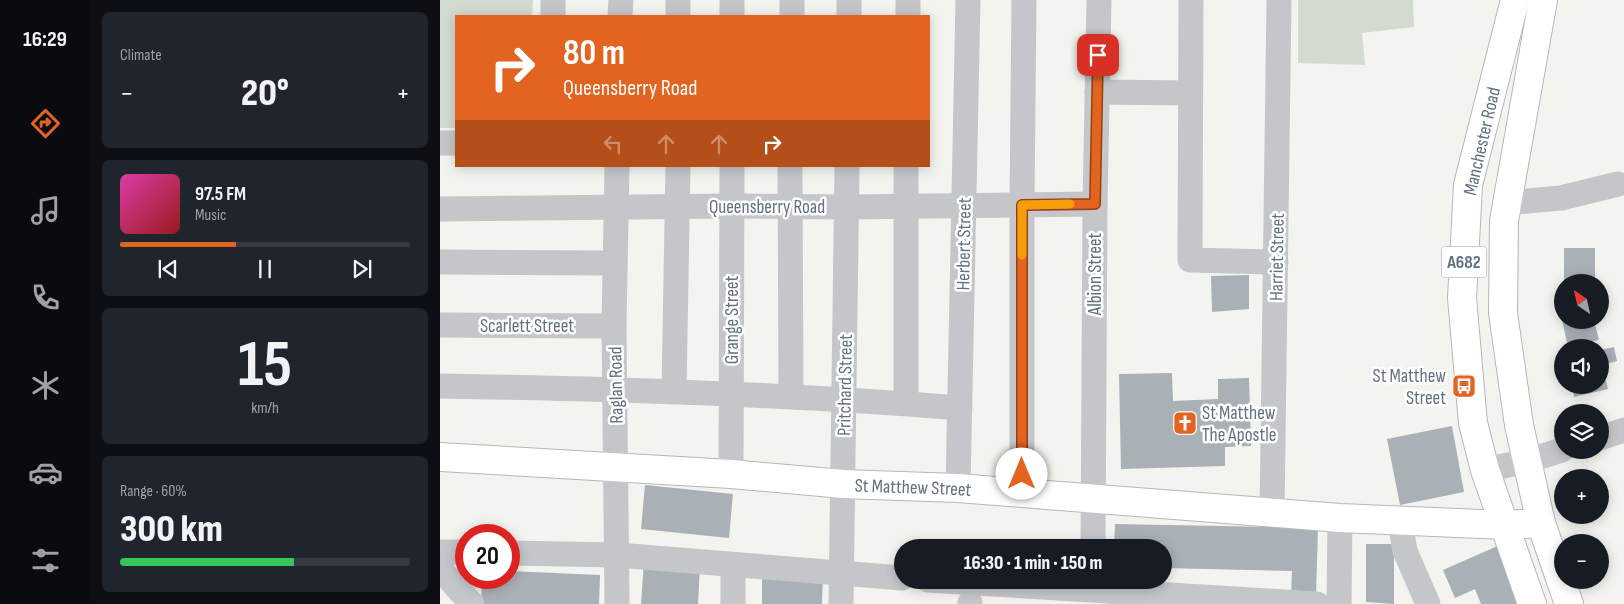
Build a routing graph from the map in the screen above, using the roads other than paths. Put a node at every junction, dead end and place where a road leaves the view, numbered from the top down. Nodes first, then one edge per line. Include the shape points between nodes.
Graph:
1 (552, 0) edge
2 (621, 0) edge
3 (678, 0) edge
4 (732, 0) edge
5 (792, 0) edge
6 (849, 0) edge
7 (908, 0) edge
8 (968, 0) edge
9 (1024, 0) edge
10 (1099, 0) edge
11 (1191, 0) edge
12 (1279, 0) edge
13 (1515, 0) edge
14 (1543, 0) edge
15 (553, 15) edge
16 (620, 15) edge
17 (678, 15) edge
18 (732, 15) edge
19 (792, 15) edge
20 (849, 15) edge
21 (908, 15) edge
22 (1097, 92) junction
23 (1190, 93) junction
24 (440, 143) edge
25 (455, 143) edge
26 (617, 167) edge
27 (678, 167) edge
28 (732, 167) edge
29 (790, 167) edge
30 (847, 167) edge
31 (906, 167) edge
32 (1618, 184) dead end
33 (1507, 203) junction
34 (1095, 204) junction
35 (964, 205) junction
36 (1022, 205) junction
37 (679, 206) junction
38 (731, 206) junction
39 (789, 206) junction
40 (906, 206) junction
41 (847, 207) junction
42 (616, 208) junction
43 (440, 209) edge
44 (440, 262) edge
45 (1276, 262) junction
46 (615, 263) junction
47 (440, 325) edge
48 (614, 326) junction
49 (440, 386) edge
50 (615, 388) junction
51 (674, 391) junction
52 (731, 393) junction
53 (791, 396) junction
54 (844, 398) junction
55 (906, 403) junction
56 (960, 408) junction
57 (1624, 430) edge
58 (1609, 435) edge
59 (1554, 453) edge
60 (440, 457) edge
61 (1527, 461) junction
62 (616, 467) junction
63 (1485, 470) junction
64 (731, 474) junction
65 (843, 484) junction
66 (958, 488) junction
67 (1022, 493) junction
68 (1094, 500) junction
69 (1272, 514) junction
70 (1340, 518) junction
71 (1400, 521) junction
72 (1542, 523) junction
73 (1505, 525) junction
74 (1093, 539) edge
75 (440, 552) edge
76 (455, 552) edge
77 (520, 553) edge
78 (617, 555) junction
79 (733, 565) junction
80 (440, 569) edge
81 (842, 574) junction
82 (894, 577) edge
83 (1052, 589) edge
84 (1093, 592) edge
85 (1211, 601) edge
86 (472, 604) edge
87 (617, 604) edge
88 (733, 604) edge
89 (841, 604) edge
90 (1317, 604) edge
91 (1339, 604) edge
92 (1428, 604) edge
93 (1532, 604) edge
94 (1570, 604) edge

1 - 15 street
2 - 16 street
3 - 17 street
4 - 18 street
5 - 19 street
6 - 20 street
7 - 21 street
8 - 35 street, Herbert Street
9 - 36 street
10 - 22 street, Albion Street
11 - 23 street
12 - 45 street, Harriet Street
13 - 63 main road, Manchester Road / A682 via 1468,184 1462,298 1473,423
14 - 33 main road, Manchester Road / A682
22 - 23 street
22 - 34 street, Albion Street
23 - 45 street via 1190,260
24 - 25 street
26 - 42 street, Raglan Road
27 - 37 street
28 - 38 street, Grange Street
29 - 39 street
30 - 41 street, Pritchard Street
31 - 40 street
32 - 33 street via 1561,198
33 - 61 main road, Manchester Road / A682 via 1503,313 1518,425
34 - 36 street, Queensberry Road
34 - 68 street, Albion Street
35 - 36 street, Queensberry Road
35 - 40 street, Queensberry Road
35 - 56 street, Herbert Street
36 - 67 street
37 - 38 street, Queensberry Road
37 - 42 street, Queensberry Road
37 - 51 street
38 - 39 street, Queensberry Road
38 - 52 street, Grange Street
39 - 41 street, Queensberry Road
39 - 53 street
40 - 41 street, Queensberry Road
40 - 55 street
41 - 54 street, Pritchard Street
42 - 43 street, Queensberry Road
42 - 46 street, Raglan Road
44 - 46 street
45 - 69 street, Harriet Street
46 - 48 street, Raglan Road
47 - 48 street, Scarlett Street
48 - 50 street, Raglan Road
49 - 50 street
50 - 51 street
50 - 62 street, Raglan Road
51 - 52 street
52 - 53 street
52 - 64 street, Grange Street
53 - 54 street
54 - 55 street
54 - 65 street, Pritchard Street
55 - 56 street
56 - 66 street, Herbert Street
57 - 58 street
59 - 61 street
60 - 62 main road, St Matthew Street
61 - 63 street
61 - 72 main road, Manchester Road / A682
62 - 64 main road, St Matthew Street
62 - 78 street, Raglan Road
63 - 73 main road, Manchester Road / A682
64 - 65 main road, St Matthew Street
65 - 66 main road, St Matthew Street
65 - 81 street, Pritchard Street
66 - 67 main road, St Matthew Street
67 - 68 main road, St Matthew Street
68 - 69 main road, St Matthew Street
68 - 74 street, Albion Street
69 - 70 main road, St Matthew Street
70 - 71 main road, St Matthew Street
70 - 91 street
71 - 73 main road, St Matthew Street
71 - 92 street via 1405,551
72 - 73 main road, St Matthew Street
72 - 94 main road, Manchester Road / A682
73 - 93 main road, Manchester Road / A682
75 - 76 street
77 - 78 street
78 - 79 street
78 - 87 street, Raglan Road
79 - 81 street
79 - 88 street
80 - 86 street
81 - 82 street
81 - 89 street, Pritchard Street
83 - 84 street
84 - 85 street
85 - 90 street

